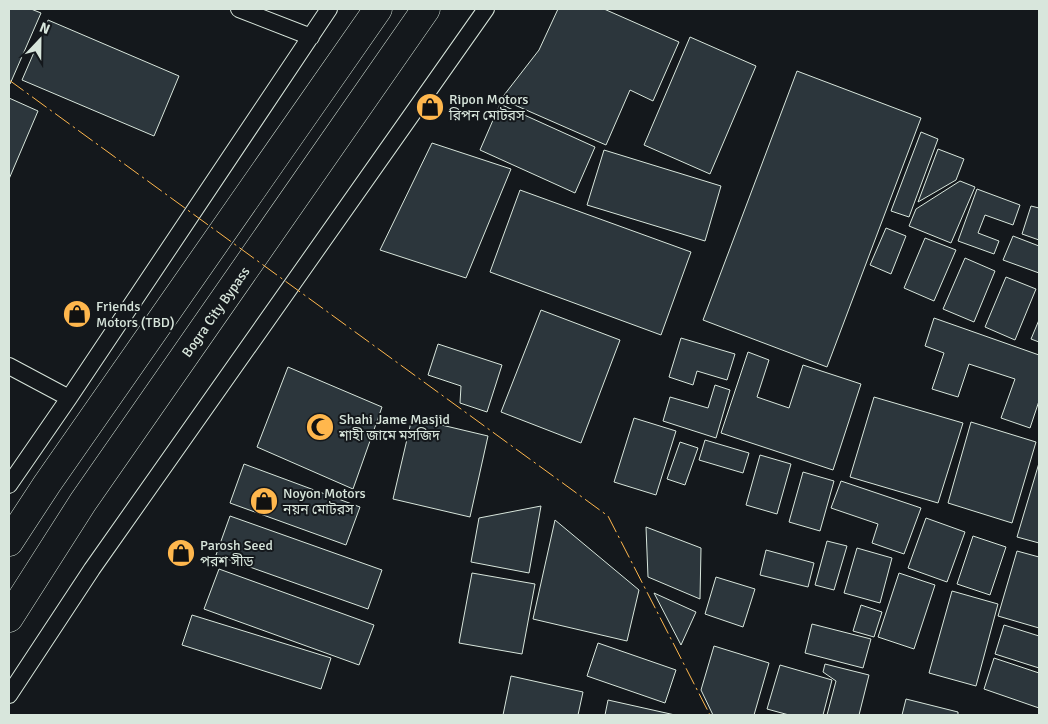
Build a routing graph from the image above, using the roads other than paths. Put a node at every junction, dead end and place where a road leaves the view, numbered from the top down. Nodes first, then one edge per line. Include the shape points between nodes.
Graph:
1 (239, 9) edge
2 (329, 9) edge
3 (378, 9) edge
4 (426, 9) edge
5 (486, 9) edge
6 (311, 37) junction
7 (9, 366) edge
8 (70, 398) junction
9 (9, 485) edge
10 (9, 542) edge
11 (9, 618) edge
12 (9, 695) edge

1 - 6 lane
2 - 6 lane
3 - 10 highway
4 - 11 highway, Bogra City Bypass via 83,502
5 - 12 lane via 92,568
6 - 8 lane
7 - 8 lane
8 - 9 lane

